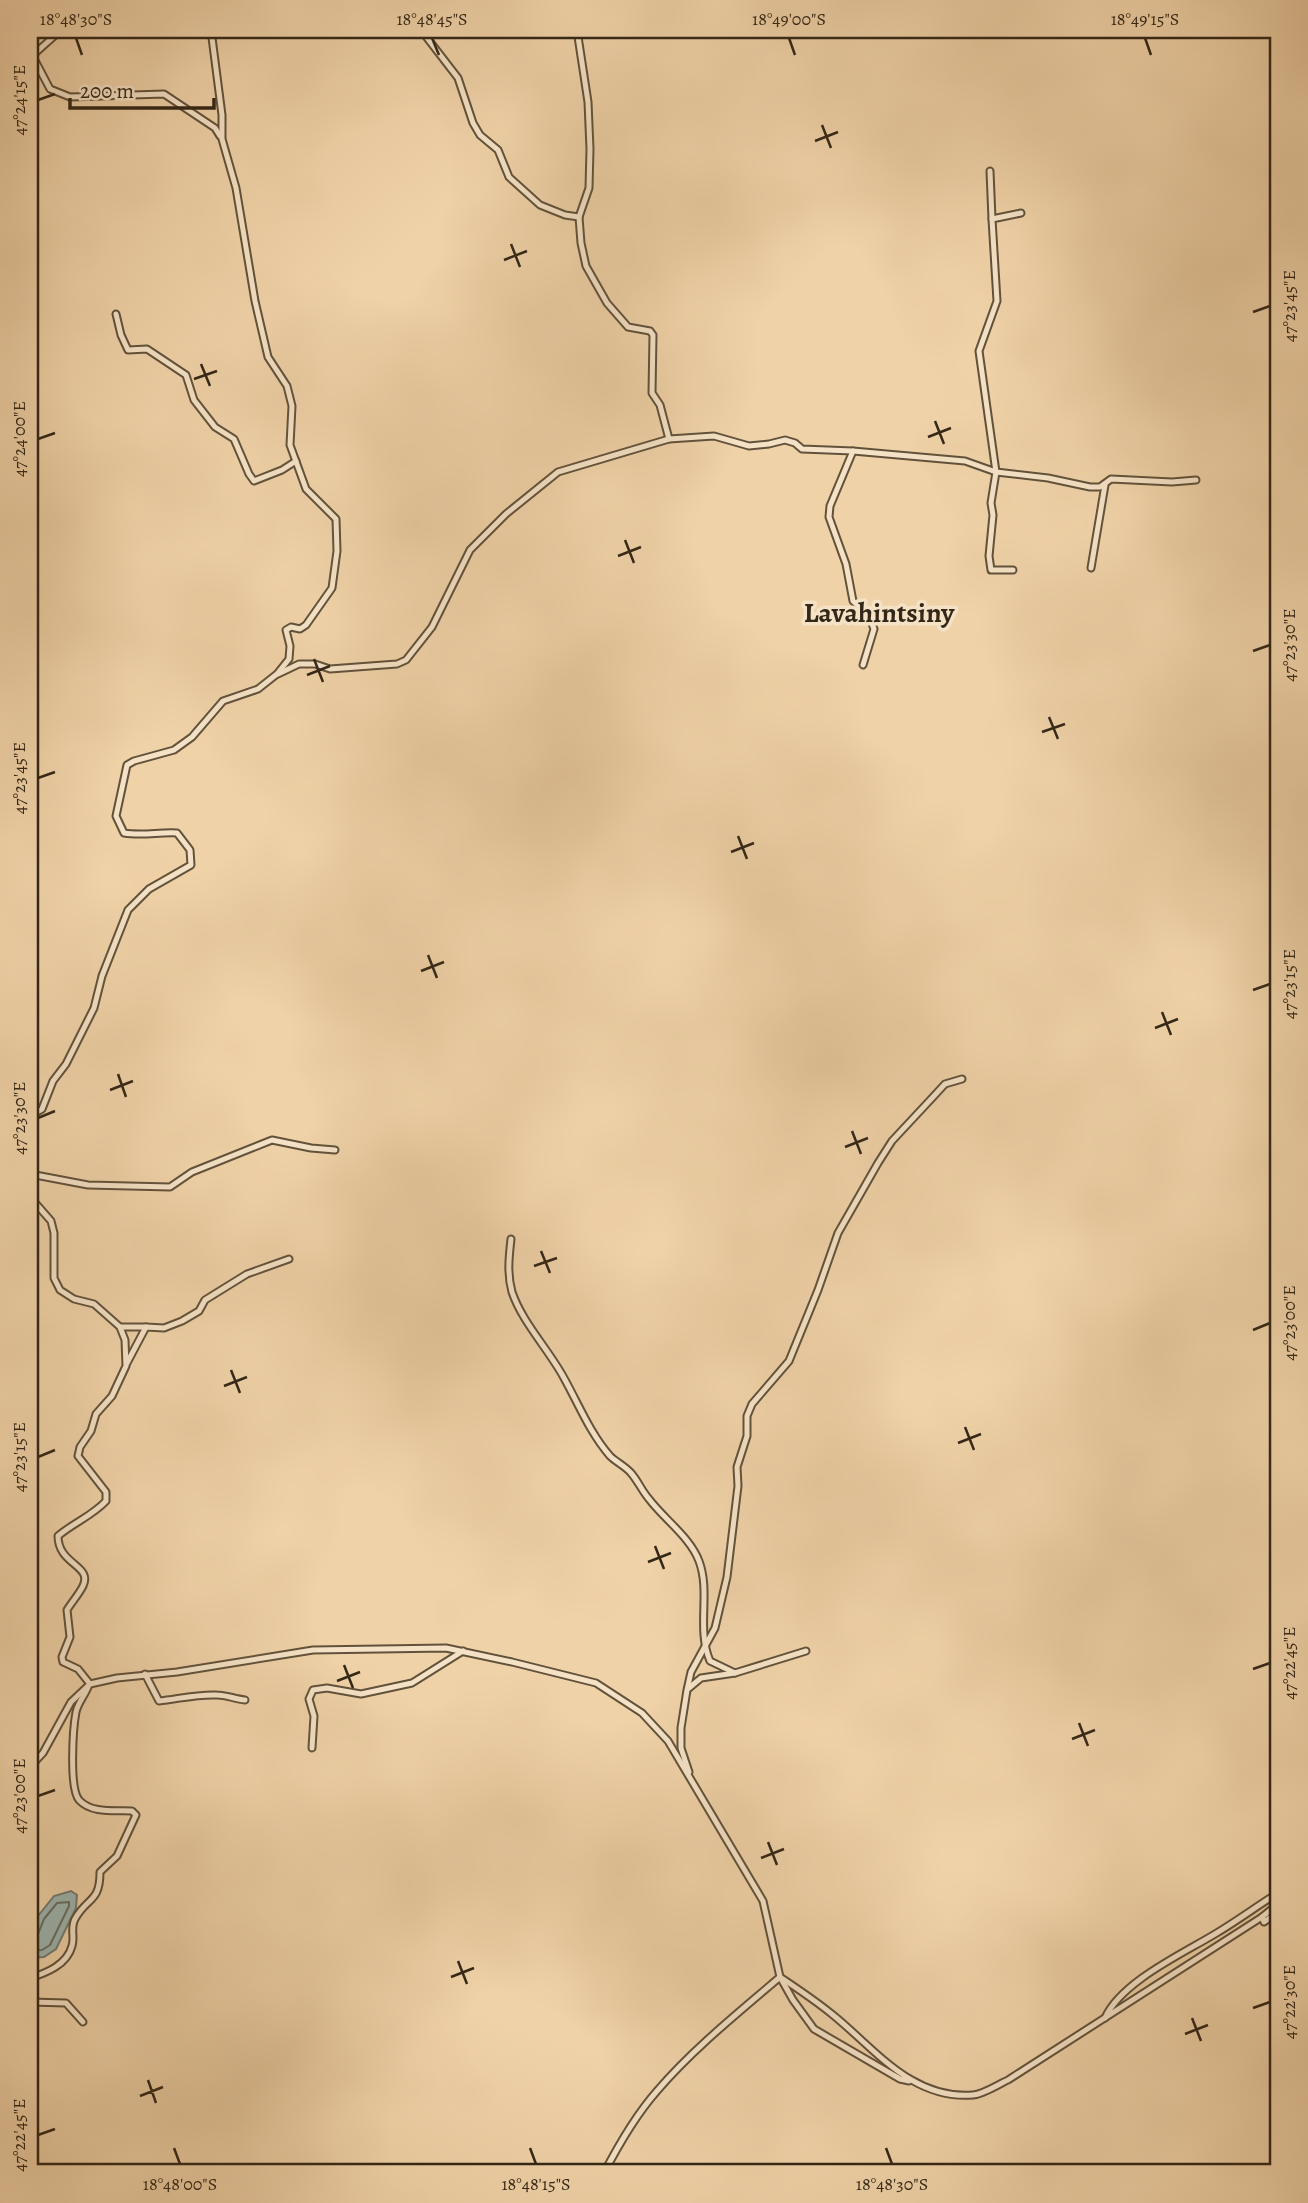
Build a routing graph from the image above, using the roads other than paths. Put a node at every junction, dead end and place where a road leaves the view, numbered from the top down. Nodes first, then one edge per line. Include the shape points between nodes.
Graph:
1 (61, 30) edge
2 (211, 30) edge
3 (421, 30) edge
4 (577, 30) edge
5 (31, 55) edge
6 (222, 139) junction
7 (990, 171) dead end
8 (1021, 213) dead end
9 (579, 217) junction
10 (992, 219) junction
11 (116, 314) dead end
12 (669, 439) junction
13 (853, 451) junction
14 (296, 461) junction
15 (996, 472) junction
16 (1196, 480) dead end
17 (1105, 485) junction
18 (1091, 568) dead end
19 (1013, 570) dead end
20 (863, 665) dead end
21 (277, 674) junction
22 (962, 1079) dead end
23 (30, 1116) edge
24 (335, 1150) dead end
25 (30, 1174) edge
26 (30, 1196) edge
27 (511, 1239) dead end
28 (289, 1259) dead end
29 (120, 1327) junction
30 (146, 1327) junction
31 (125, 1366) junction
32 (704, 1648) junction
33 (463, 1651) junction
34 (806, 1651) dead end
35 (735, 1672) junction
36 (145, 1674) junction
37 (89, 1684) junction
38 (687, 1690) junction
39 (245, 1700) dead end
40 (681, 1728) junction
41 (668, 1741) junction
42 (312, 1748) dead end
43 (30, 1767) edge
44 (691, 1778) junction
45 (1278, 1893) edge
46 (1278, 1904) edge
47 (1278, 1912) edge
48 (1262, 1917) junction
49 (780, 1977) junction
50 (30, 1978) edge
51 (30, 2002) edge
52 (1105, 2018) junction
53 (83, 2022) dead end
54 (913, 2082) junction
55 (604, 2173) edge

1 - 5 street
2 - 6 street
3 - 9 street via 458,78 473,122 498,150 509,177 540,205
4 - 9 street via 589,102 590,149 589,188
5 - 6 street via 50,89 70,97 164,94 215,128
6 - 14 street via 236,188 268,357 288,386 290,445
7 - 10 street
8 - 10 street
9 - 12 street via 586,265 607,303 628,327 653,335 652,393
10 - 15 street via 998,301 979,351
11 - 14 street via 128,350 147,349 186,374 194,400 215,427 233,439 254,481
12 - 13 street via 714,436 749,446 785,440 802,449
12 - 21 street via 558,471 506,514 470,550 432,627 406,660 330,669 299,664
13 - 15 street via 965,461
13 - 20 street via 829,517 853,601 869,616 874,629
14 - 21 street via 309,495 336,519 337,551 332,588 306,625 286,630 289,659
15 - 17 street via 1090,487
15 - 19 street via 990,503 991,570
16 - 17 street via 1111,479
17 - 18 street
21 - 23 street via 258,689 223,701 192,737 174,750 127,765 116,816 124,833 177,833 190,850 191,865 149,889 128,909 94,1008 42,1108
22 - 32 street via 946,1084 892,1141 838,1233 789,1361 752,1404 737,1466 727,1577 715,1628
24 - 25 street via 272,1140 192,1172 170,1187 88,1185
26 - 29 street via 51,1221 54,1278 60,1290 94,1304
27 - 32 street via 508,1276 517,1306 564,1376 596,1437 684,1537 699,1561
28 - 30 street via 247,1274 205,1300 200,1311 183,1321 164,1328
29 - 30 street
29 - 31 street
30 - 31 street
31 - 37 street via 78,1456 106,1492 106,1501 58,1536 65,1558 85,1576 67,1610 70,1637 63,1662 78,1670
32 - 35 street via 710,1661
32 - 38 street
33 - 36 street via 313,1650
33 - 41 street via 596,1684 642,1713
33 - 42 street via 412,1683 361,1694 313,1690 309,1699 314,1716
34 - 35 street
35 - 38 street via 701,1678
36 - 37 street
36 - 39 street via 159,1701 219,1694
37 - 43 street via 71,1702 43,1753
37 - 50 street via 76,1712 73,1787 79,1800 99,1810 136,1815 117,1856 100,1872 99,1893 76,1917 73,1945 67,1955 53,1969
38 - 40 street
40 - 41 street via 679,1737
40 - 44 street via 681,1748
41 - 44 street
44 - 49 street via 762,1901
45 - 52 street via 1157,1968 1111,2005
46 - 48 street
47 - 48 street via 1264,1922
48 - 52 street
49 - 54 street
49 - 54 street via 814,2029
49 - 55 street via 715,2032 657,2091 624,2135
51 - 53 street via 66,2003
52 - 54 street via 1008,2080 975,2095 947,2094

